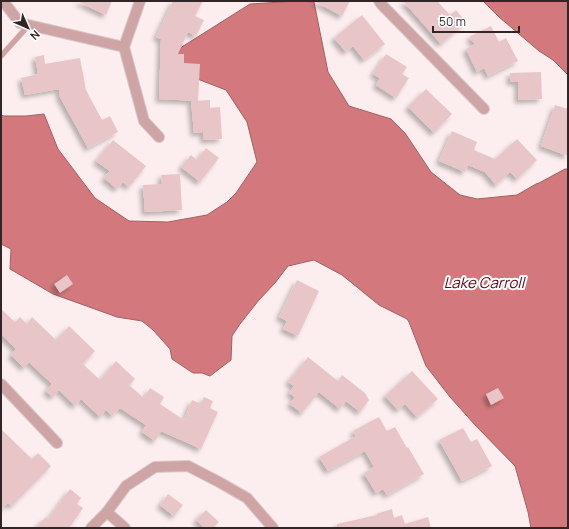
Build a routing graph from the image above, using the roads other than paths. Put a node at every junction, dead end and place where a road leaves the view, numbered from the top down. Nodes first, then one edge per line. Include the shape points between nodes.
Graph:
1 (3, 1) edge
2 (140, 1) edge
3 (379, 1) edge
4 (29, 25) junction
5 (124, 47) junction
6 (1, 56) edge
7 (484, 109) dead end
8 (159, 137) dead end
9 (1, 384) edge
10 (57, 443) dead end
11 (108, 512) junction
12 (91, 528) edge
13 (124, 528) edge
14 (273, 528) edge

1 - 4 street via 20,24
2 - 5 street
3 - 7 street
4 - 5 street
4 - 6 lane
5 - 8 street via 144,121
9 - 10 street
11 - 12 street
11 - 13 street
11 - 14 street via 126,486 155,467 188,466 247,498

